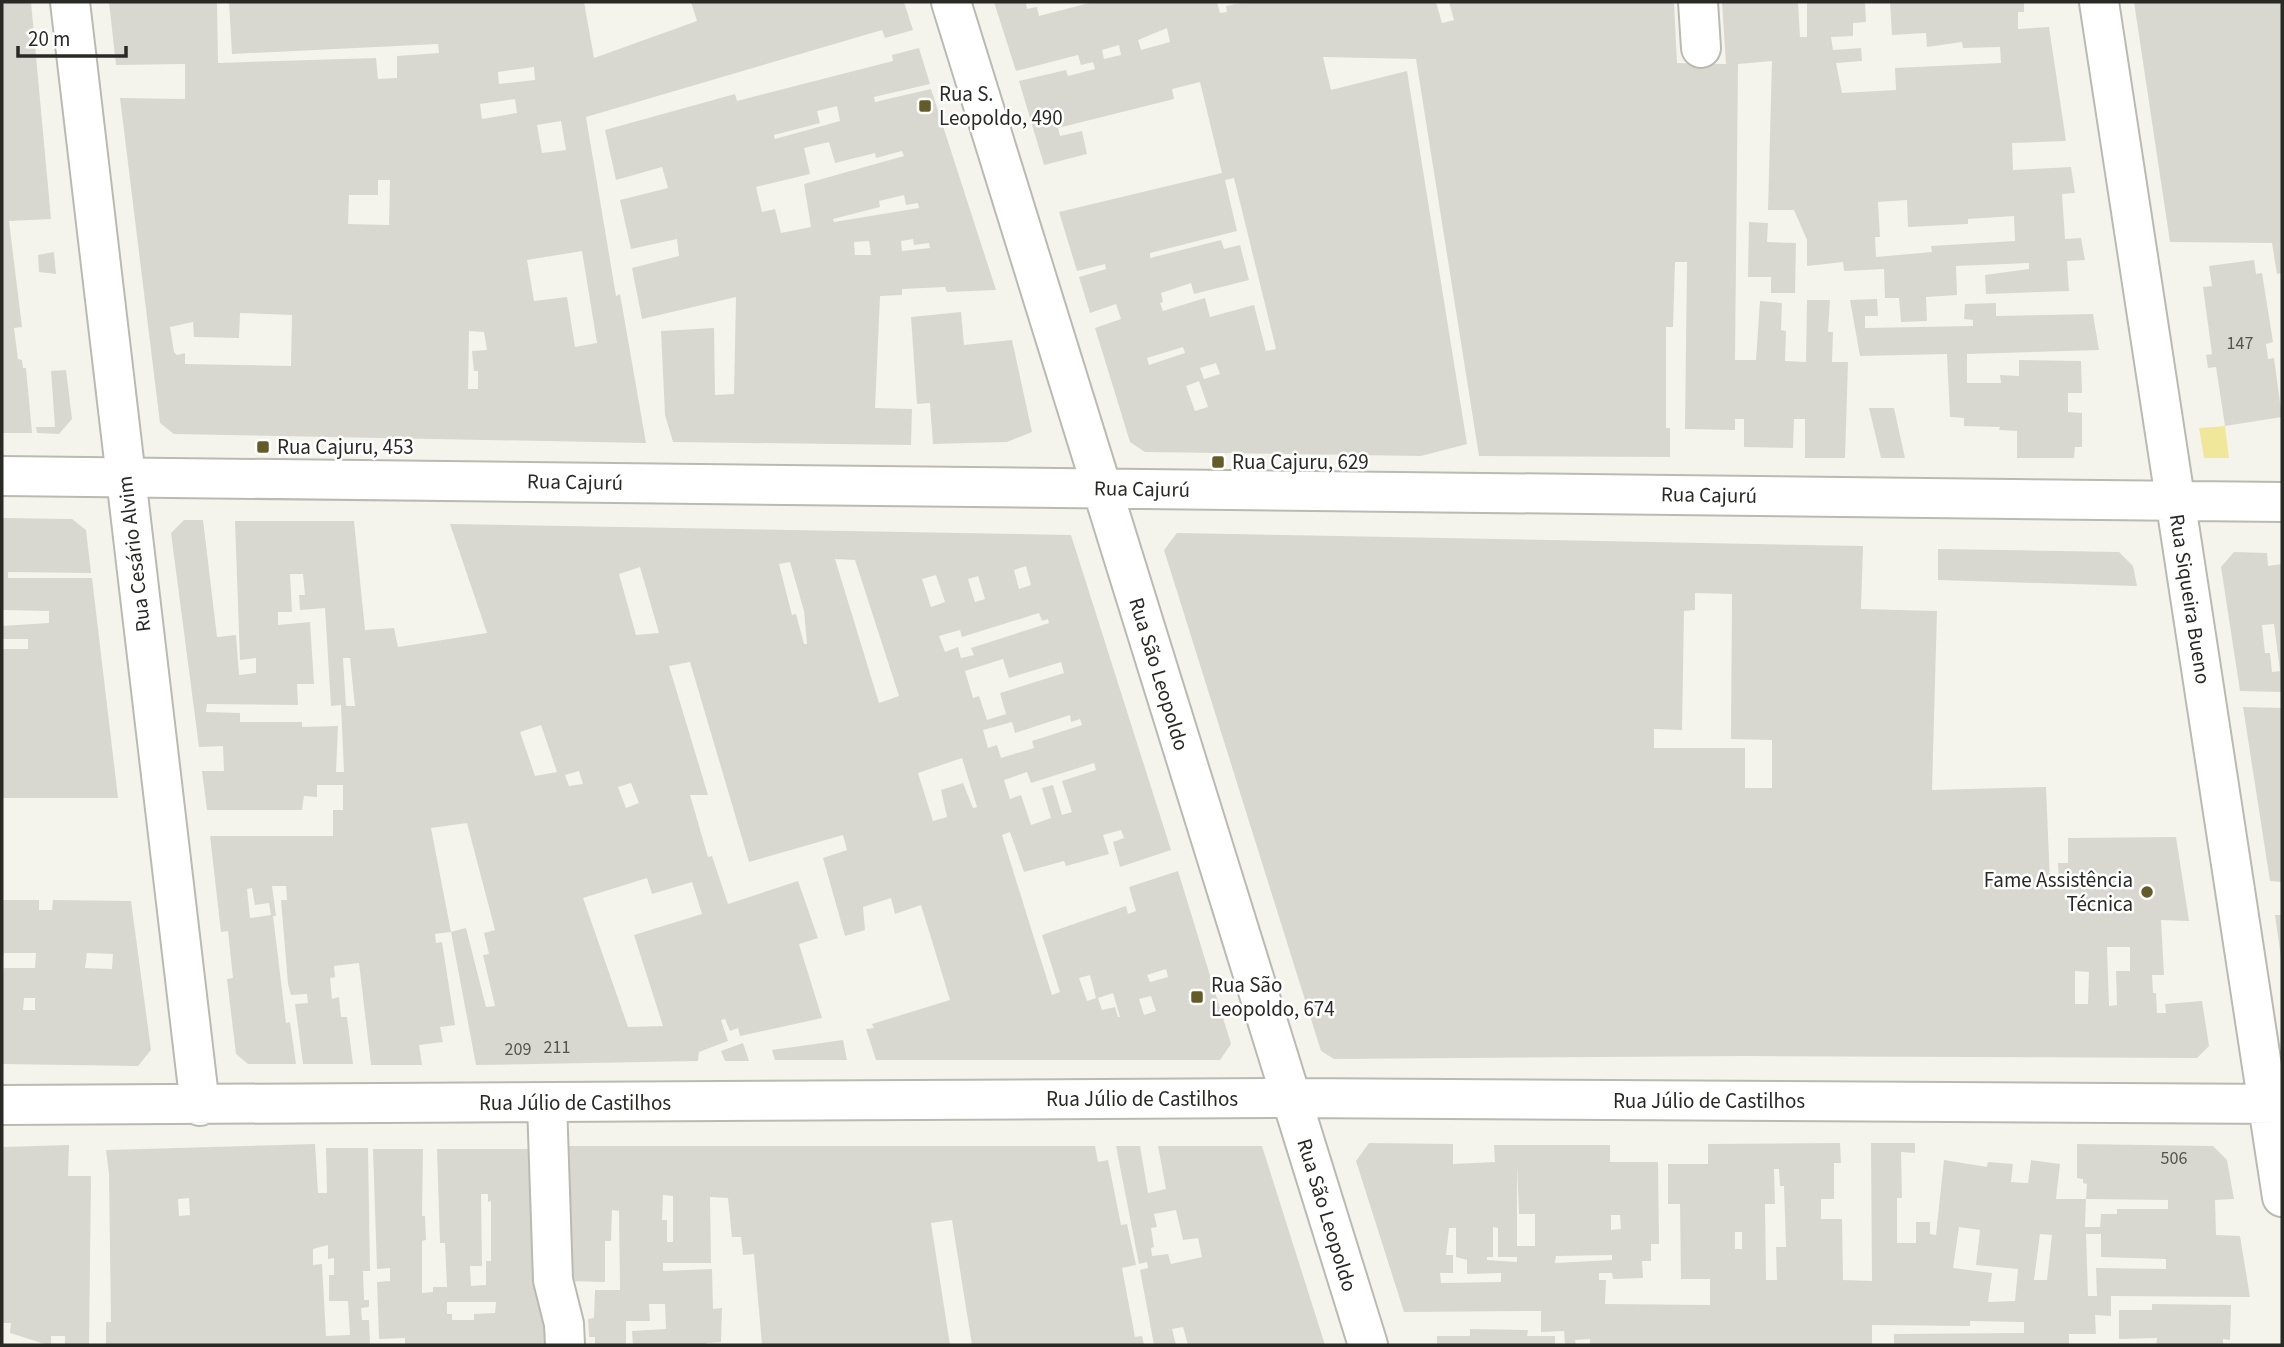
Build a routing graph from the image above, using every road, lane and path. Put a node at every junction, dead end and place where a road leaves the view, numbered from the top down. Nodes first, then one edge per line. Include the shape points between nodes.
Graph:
1 (70, 2) edge
2 (951, 2) edge
3 (1698, 2) edge
4 (2099, 2) edge
5 (1701, 48) dead end
6 (2, 476) edge
7 (125, 477) junction
8 (1101, 488) junction
9 (2175, 500) junction
10 (2282, 502) edge
11 (1291, 1098) junction
12 (547, 1103) junction
13 (2275, 1104) edge
14 (2, 1105) edge
15 (200, 1106) junction
16 (2282, 1197) edge
17 (565, 1345) edge
18 (1368, 1345) edge

1 - 7 street, Rua Cesário Alvim
2 - 8 street, Rua São Leopoldo
3 - 5 street
4 - 9 street, Rua Siqueira Bueno
6 - 7 street, Rua Cajurú
7 - 8 street, Rua Cajurú
7 - 15 street, Rua Cesário Alvim
8 - 9 street, Rua Cajurú
8 - 11 street, Rua São Leopoldo
9 - 10 street, Rua Cajurú
9 - 13 street, Rua Siqueira Bueno
11 - 12 street, Rua Júlio de Castilhos
11 - 13 street, Rua Júlio de Castilhos
11 - 18 street, Rua São Leopoldo
12 - 15 street, Rua Júlio de Castilhos
12 - 17 street via 553,1280
13 - 16 street, Rua Siqueira Bueno
14 - 15 street, Rua Júlio de Castilhos

